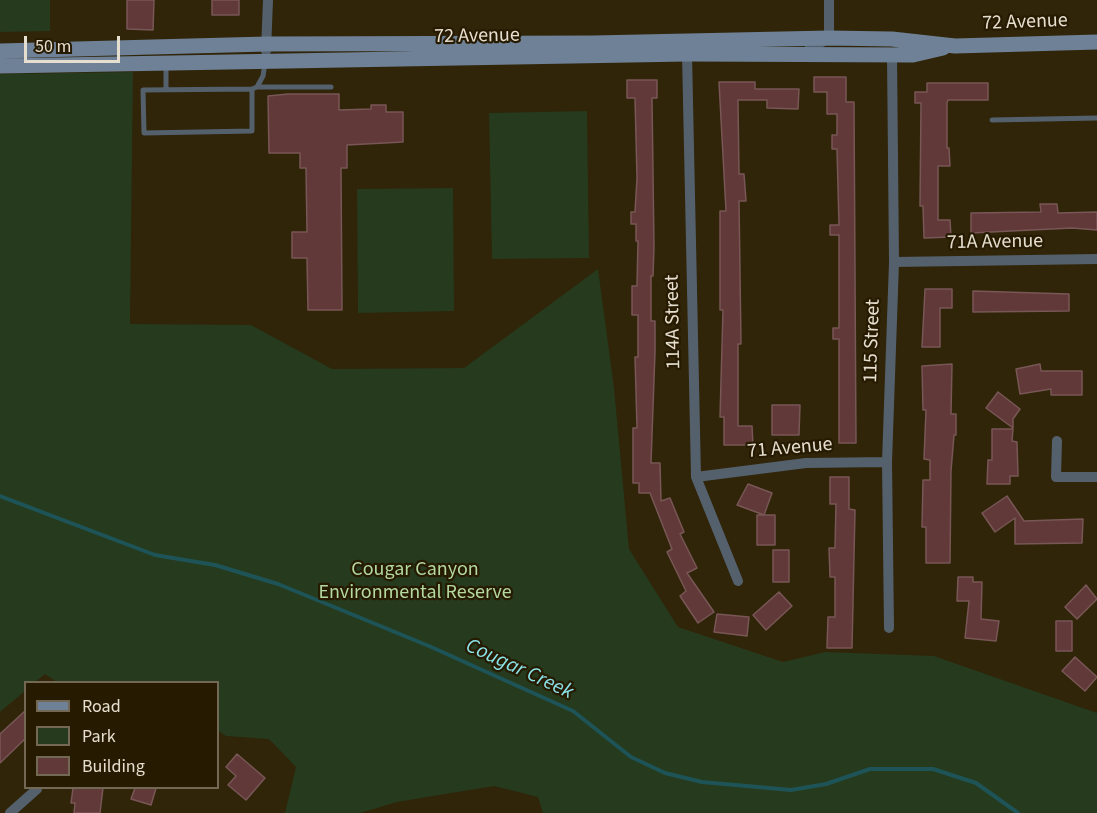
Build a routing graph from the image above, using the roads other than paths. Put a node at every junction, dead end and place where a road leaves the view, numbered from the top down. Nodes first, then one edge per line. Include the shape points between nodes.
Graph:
1 (268, 0) edge
2 (829, 0) edge
3 (828, 38) junction
4 (1097, 42) edge
5 (267, 44) junction
6 (954, 46) junction
7 (0, 51) edge
8 (687, 54) junction
9 (800, 55) junction
10 (892, 55) junction
11 (266, 61) junction
12 (166, 62) junction
13 (0, 66) edge
14 (331, 87) dead end
15 (254, 88) junction
16 (166, 90) junction
17 (1097, 118) edge
18 (992, 120) dead end
19 (1097, 260) edge
20 (894, 262) junction
21 (1057, 441) dead end
22 (887, 462) junction
23 (696, 477) junction
24 (1097, 477) edge
25 (738, 581) dead end
26 (889, 628) dead end
27 (36, 789) edge
28 (10, 813) edge

1 - 5 street
2 - 3 street
3 - 5 main road, 72 Avenue
3 - 6 main road, 72 Avenue via 892,39
3 - 9 street
4 - 6 main road, 72 Avenue
5 - 7 main road, 72 Avenue
5 - 11 street
6 - 10 main road, 72 Avenue via 913,55
8 - 9 main road, 72 Avenue
8 - 11 main road, 72 Avenue
8 - 23 street, 114A Street
9 - 10 main road, 72 Avenue
10 - 20 street, 115 Street
11 - 12 main road, 72 Avenue
11 - 15 lane via 263,76
12 - 13 main road, 72 Avenue
12 - 16 lane
14 - 15 lane
15 - 16 lane
15 - 16 lane via 252,131 144,133 143,90
17 - 18 lane
19 - 20 street, 71A Avenue
20 - 22 street, 115 Street
21 - 24 street via 1056,477
22 - 23 street, 71 Avenue via 806,463
22 - 26 street, 115 Street
23 - 25 street, 114A Street
27 - 28 street

